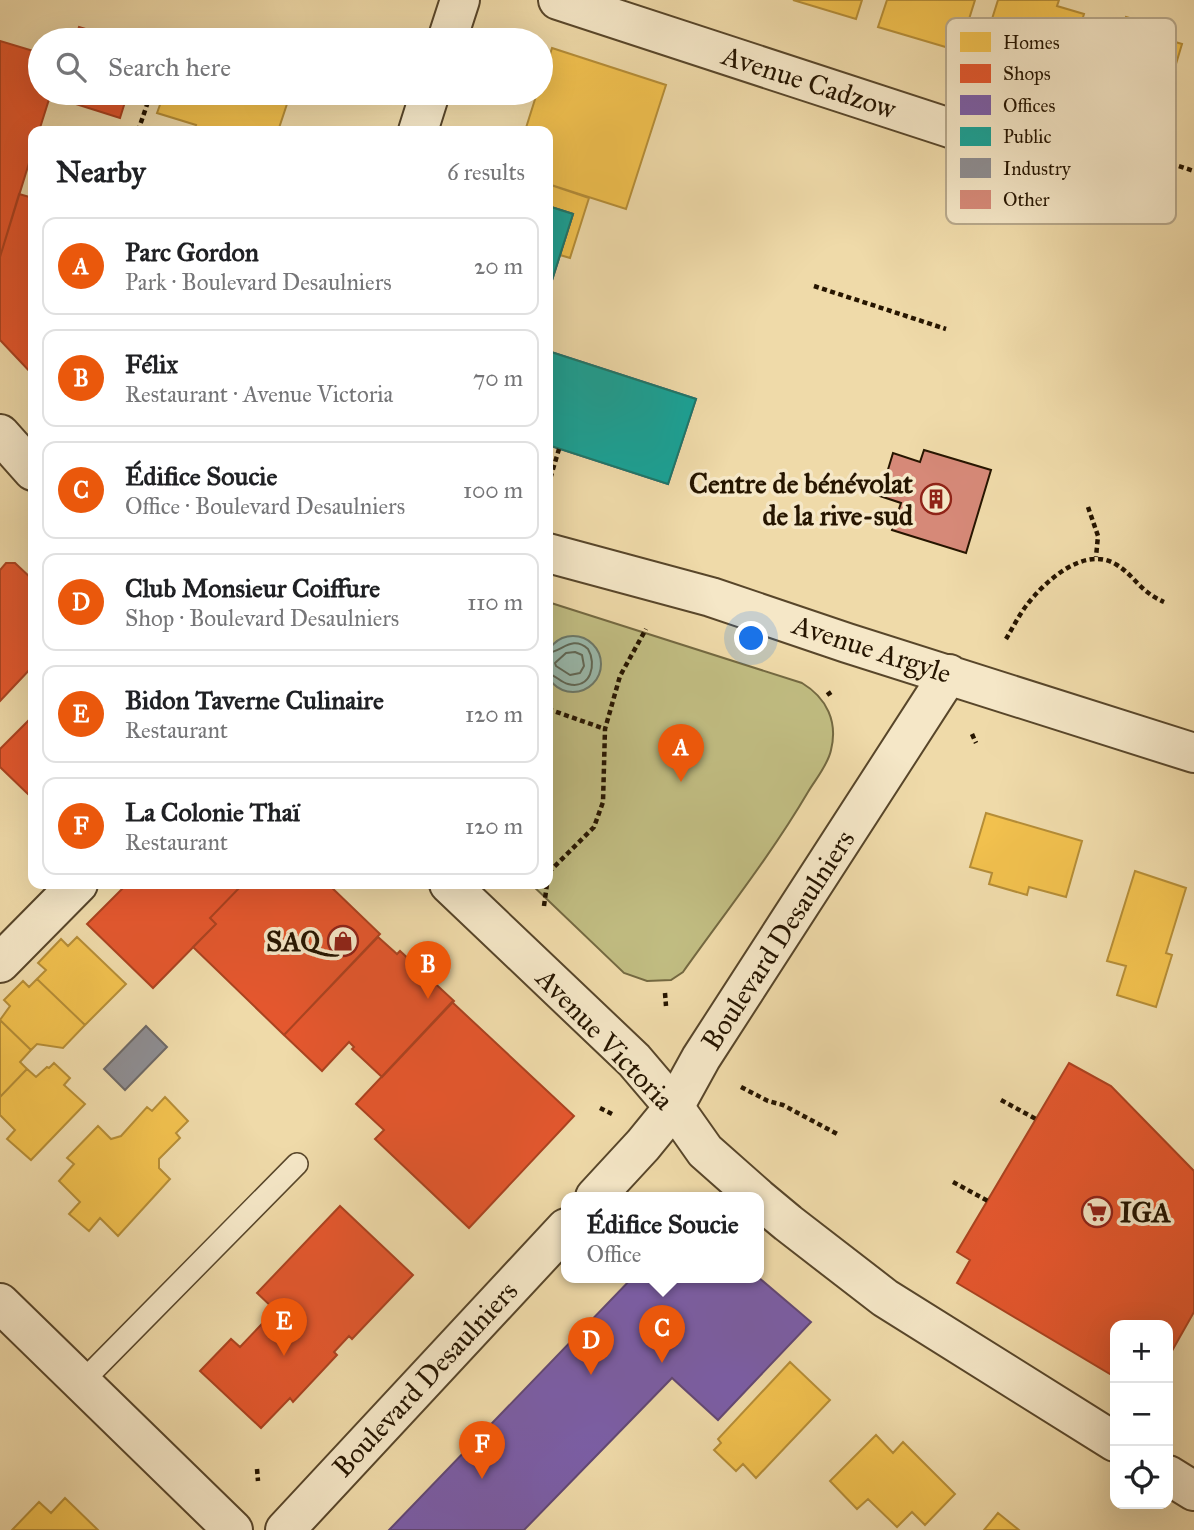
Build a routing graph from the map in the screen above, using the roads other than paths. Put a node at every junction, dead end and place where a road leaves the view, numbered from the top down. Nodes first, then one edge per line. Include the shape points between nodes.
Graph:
1 (460, 0) edge
2 (558, 0) edge
3 (451, 28) edge
4 (426, 105) edge
5 (420, 126) edge
6 (946, 127) edge
7 (0, 434) edge
8 (28, 465) edge
9 (553, 554) edge
10 (949, 674) junction
11 (1194, 752) edge
12 (73, 889) edge
13 (454, 889) edge
14 (0, 963) edge
15 (674, 1107) junction
16 (297, 1164) dead end
17 (600, 1192) edge
18 (752, 1192) edge
19 (764, 1202) edge
20 (561, 1233) edge
21 (0, 1303) edge
22 (82, 1382) junction
23 (1110, 1439) edge
24 (1173, 1478) edge
25 (1194, 1491) edge
26 (233, 1530) edge
27 (285, 1530) edge

1 - 3 street
2 - 6 street, Avenue Cadzow
4 - 5 street
7 - 8 street
9 - 10 street, Avenue Argyle via 711,597
10 - 11 street, Avenue Argyle
10 - 15 street, Boulevard Desaulniers
12 - 14 street
13 - 15 street, Avenue Victoria via 634,1060
15 - 17 street, Boulevard Desaulniers
15 - 18 street, Avenue Victoria via 705,1151
16 - 22 lane
19 - 23 street, Avenue Victoria via 885,1298
20 - 27 street, Boulevard Desaulniers
21 - 22 street
22 - 26 street
24 - 25 street

